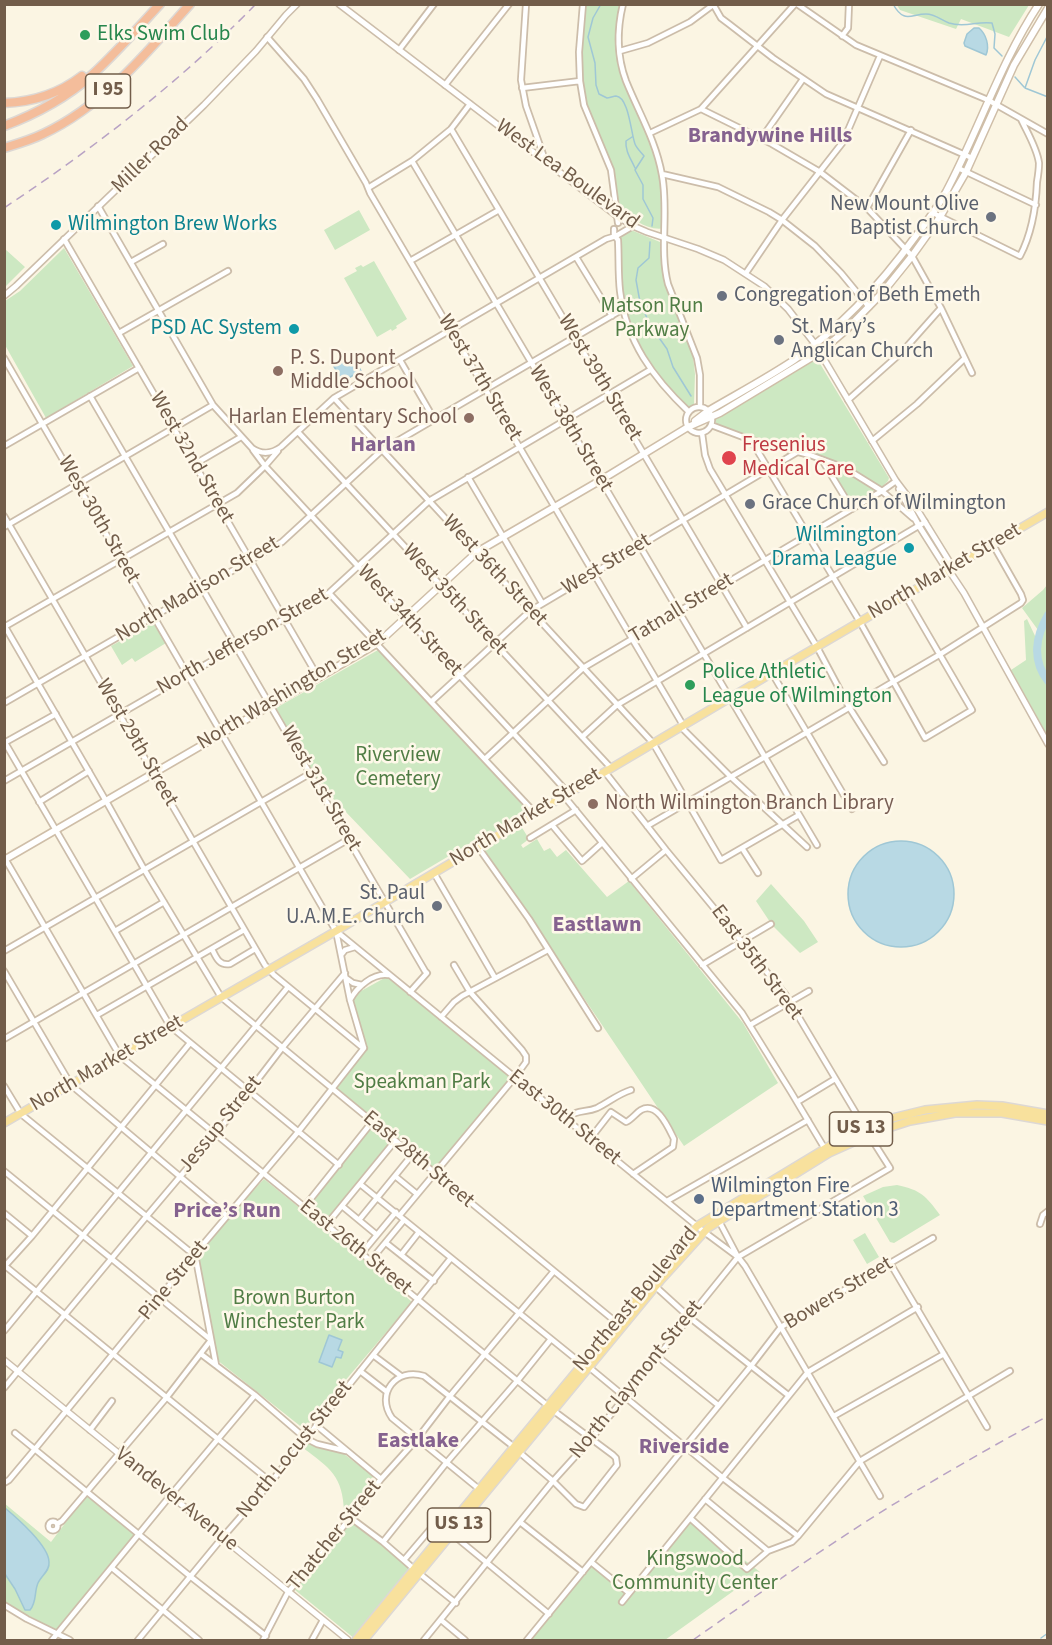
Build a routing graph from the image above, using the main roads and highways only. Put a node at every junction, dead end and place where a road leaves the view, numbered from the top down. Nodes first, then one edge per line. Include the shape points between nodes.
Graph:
1 (160, 4) edge
2 (190, 4) edge
3 (1039, 4) edge
4 (1047, 8) edge
5 (141, 24) junction
6 (4, 103) edge
7 (4, 126) edge
8 (43, 135) junction
9 (4, 148) edge
10 (4, 154) edge
11 (710, 414) junction
12 (1047, 512) edge
13 (5, 859) edge
14 (1047, 1114) edge
15 (1047, 1120) edge
16 (4, 1123) edge
17 (867, 1131) junction
18 (827, 1151) junction
19 (616, 1322) junction
20 (595, 1361) junction
21 (516, 1450) junction
22 (448, 1533) junction
23 (417, 1571) junction
24 (356, 1641) edge
25 (364, 1641) edge

1 - 5 highway, I 95
2 - 8 highway, I 95 via 110,89 84,111
3 - 11 main road, North Washington Street via 1007,60 958,168 906,250 844,320 793,360
4 - 11 main road, North Washington Street via 1014,65 966,172 912,256 869,307 819,352
5 - 6 highway via 94,67 55,93
5 - 7 highway, I 95 via 76,88
8 - 9 highway, I 95
8 - 10 highway
11 - 13 main road, North Washington Street via 477,552 378,643
12 - 16 main road, North Market Street
14 - 17 main road, US 13 via 1002,1106 954,1106 905,1114
15 - 17 main road, US 13 via 1002,1113 955,1113
17 - 18 main road, US 13
18 - 19 main road, Northeast Boulevard / US 13 via 697,1226
18 - 20 main road, Northeast Boulevard / US 13 via 703,1231
19 - 20 main road via 617,1329
19 - 21 main road, Northeast Boulevard / US 13
20 - 21 main road, Northeast Boulevard / US 13
21 - 22 main road, Northeast Boulevard / US 13
21 - 22 main road, Northeast Boulevard / US 13 via 479,1489
22 - 23 main road, Northeast Boulevard / US 13
23 - 24 main road, Northeast Boulevard / US 13
23 - 25 main road

